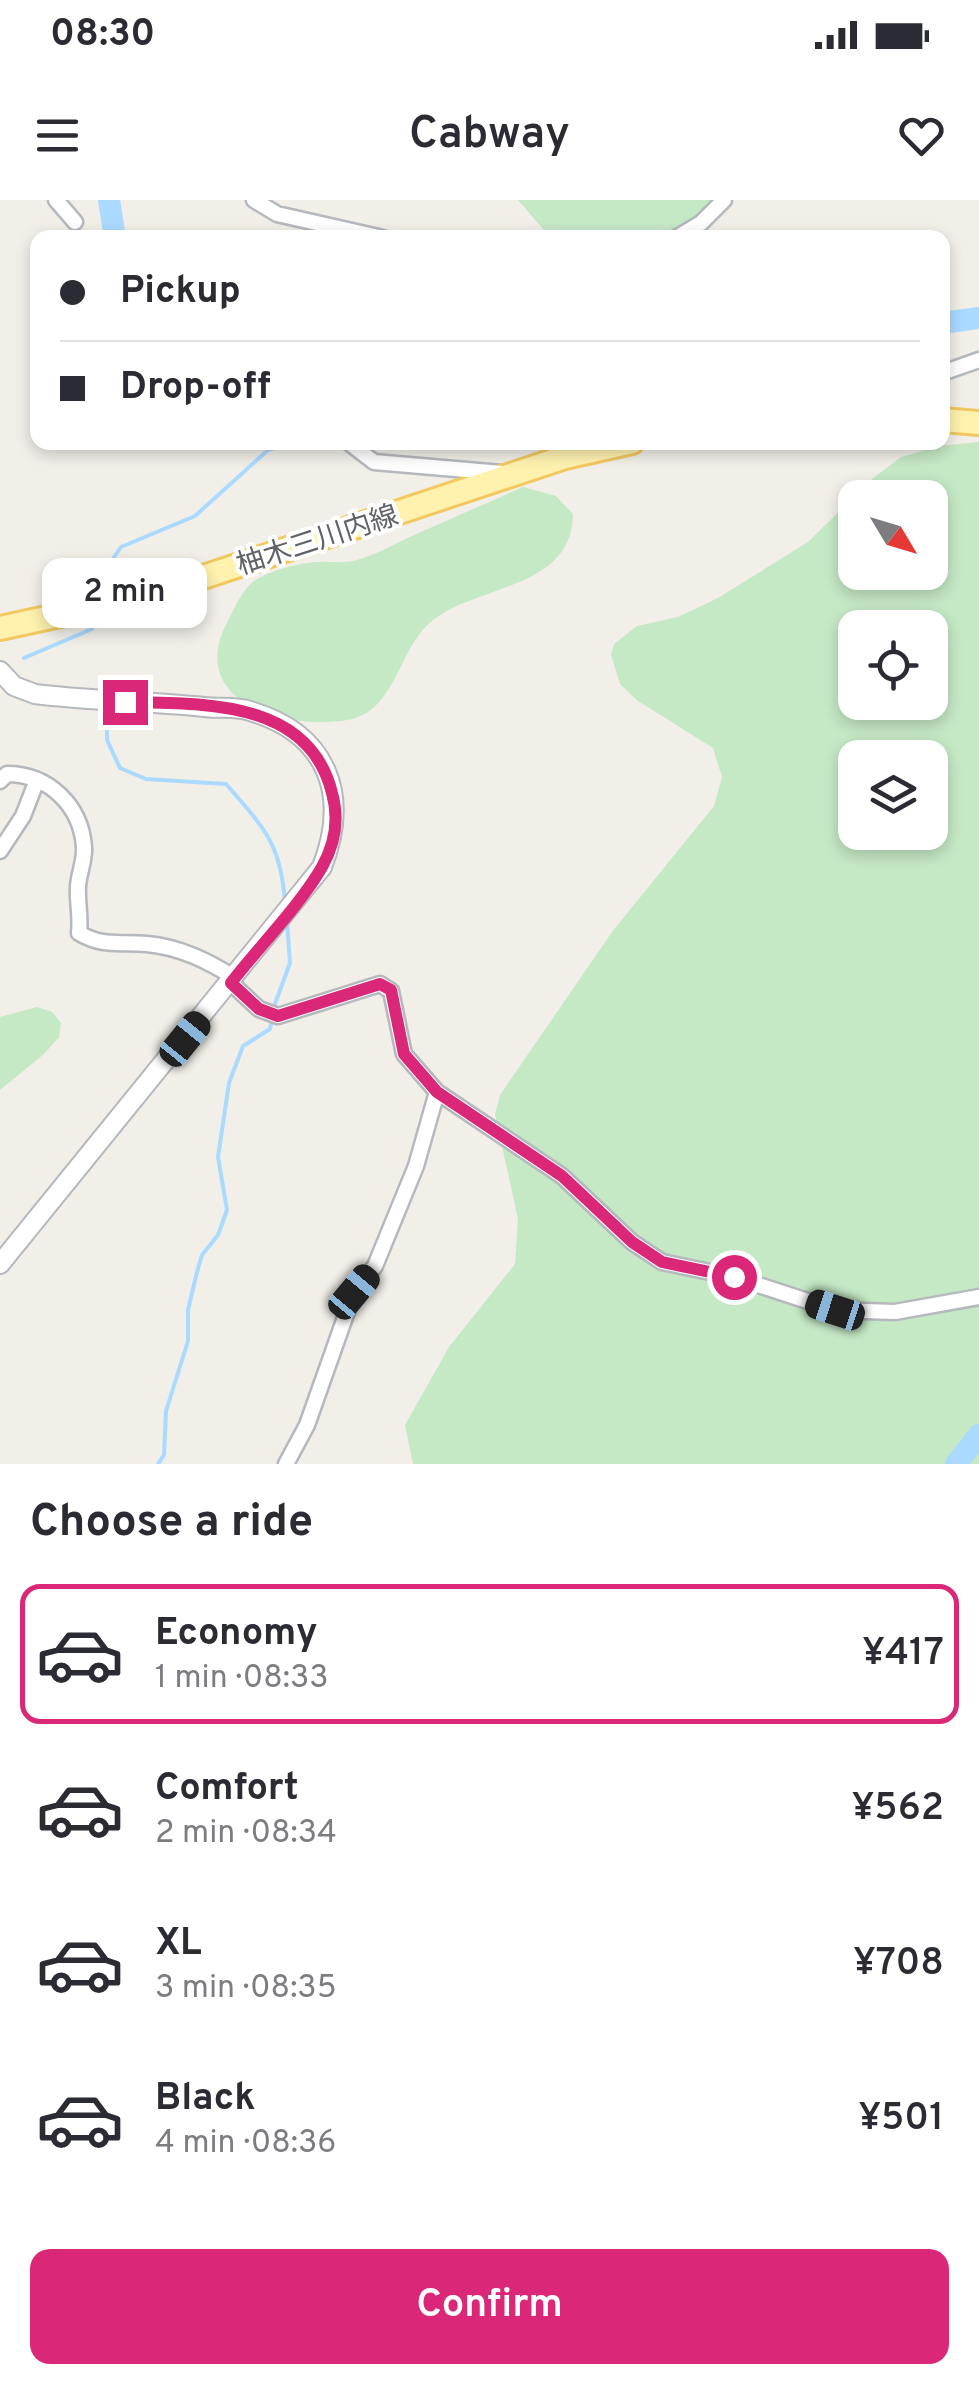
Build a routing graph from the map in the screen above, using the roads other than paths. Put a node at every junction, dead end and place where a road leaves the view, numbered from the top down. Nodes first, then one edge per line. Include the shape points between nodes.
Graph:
1 (56, 200) edge
2 (254, 200) edge
3 (724, 200) edge
4 (75, 222) dead end
5 (348, 230) edge
6 (689, 230) edge
7 (979, 360) edge
8 (950, 370) edge
9 (950, 421) edge
10 (979, 423) edge
11 (358, 450) edge
12 (594, 450) edge
13 (513, 474) junction
14 (0, 628) edge
15 (0, 670) edge
16 (37, 780) junction
17 (0, 781) edge
18 (0, 851) edge
19 (233, 980) junction
20 (437, 1092) junction
21 (0, 1264) edge
22 (979, 1297) edge
23 (286, 1464) edge

1 - 4 street
2 - 5 street via 277,214
3 - 6 street
7 - 8 street
9 - 10 main road
11 - 13 street via 374,462
12 - 13 main road, 柚木三川内線
13 - 14 main road, 柚木三川内線 via 143,597
15 - 19 street via 14,686 35,694 246,709 289,729 316,756 336,809 322,868
16 - 17 street via 6,774
16 - 18 street
16 - 19 street via 64,796 78,817 84,848 79,933 98,944 150,944 201,957
19 - 20 street via 259,1009 278,1016 380,984 391,990 404,1054
19 - 21 street
20 - 22 street via 562,1176 662,1262 835,1310 894,1312
20 - 23 street via 416,1166 375,1266 354,1292 307,1425

